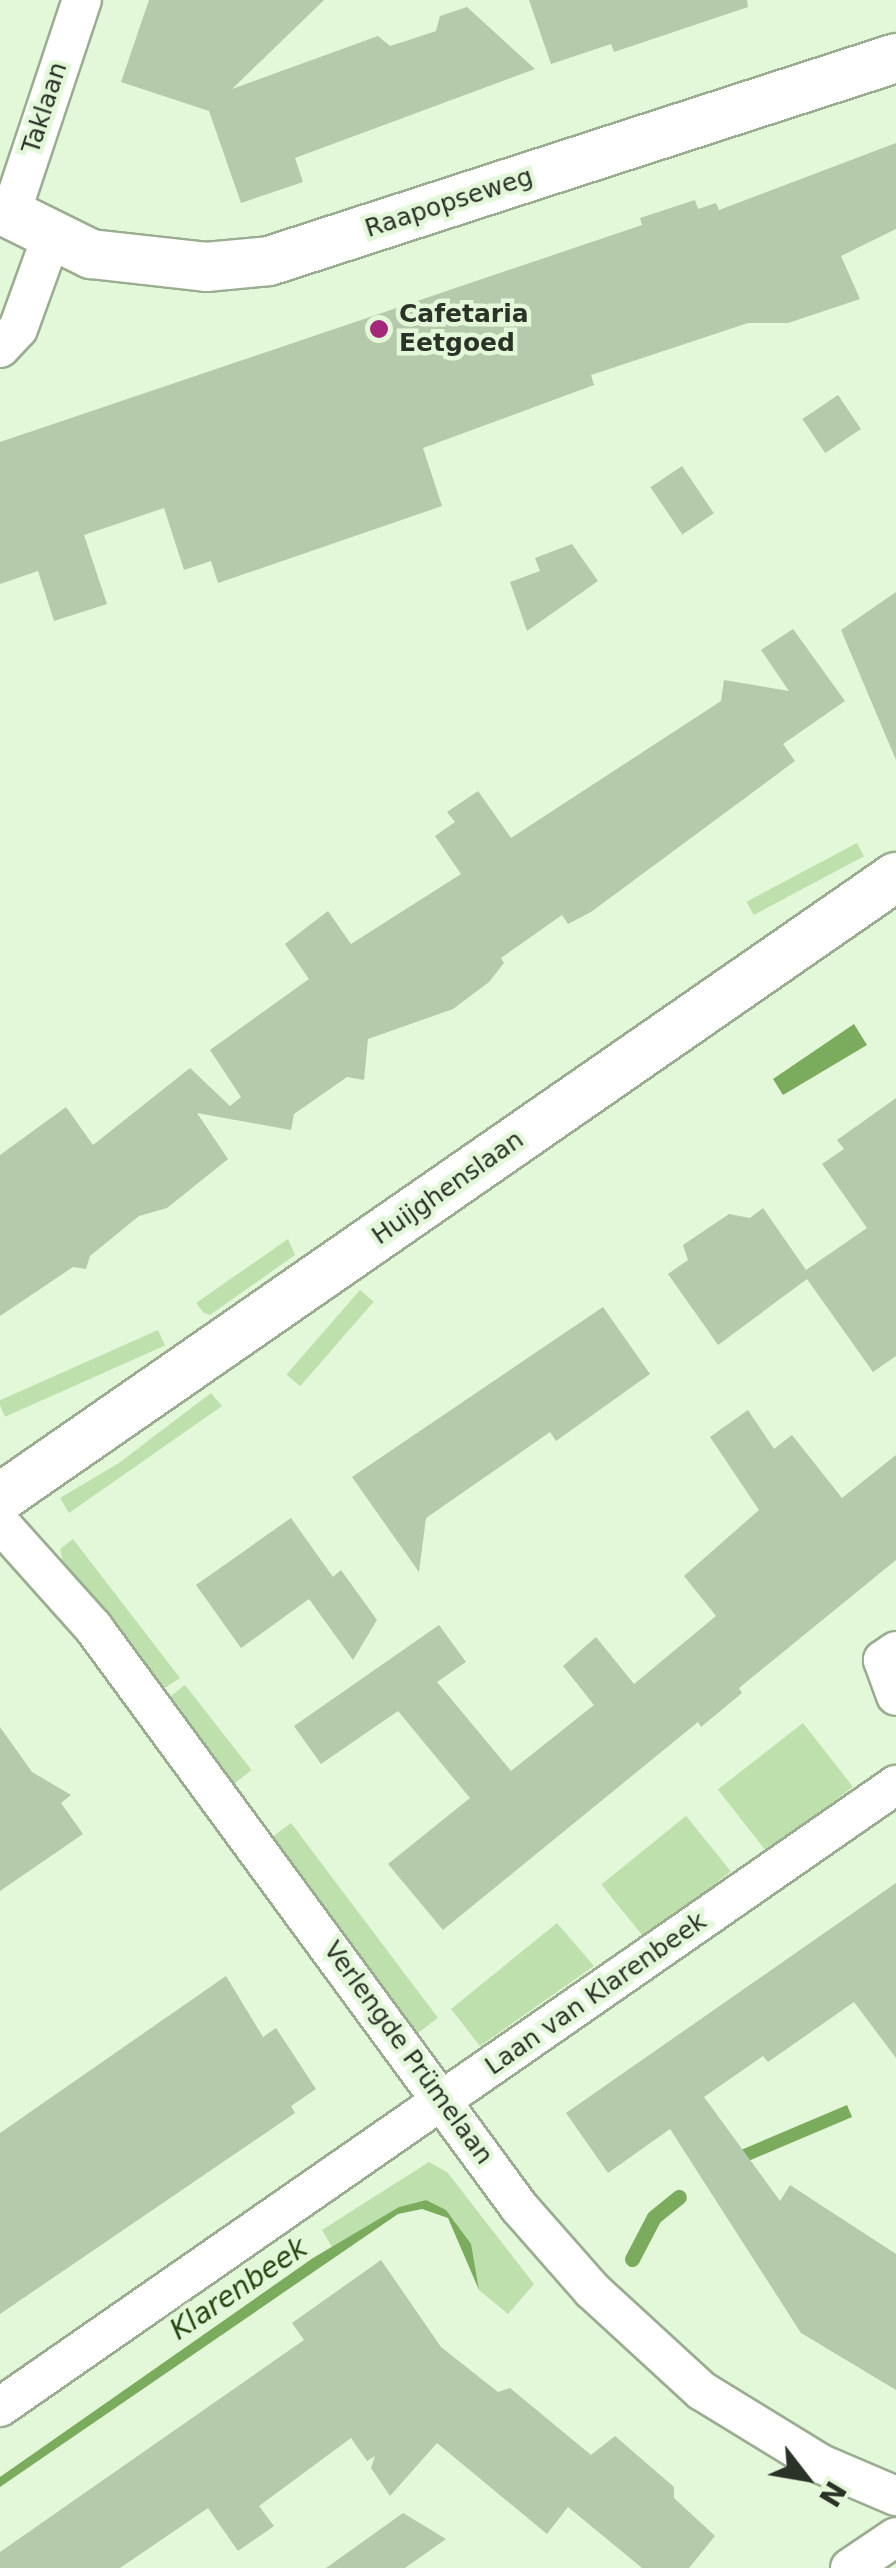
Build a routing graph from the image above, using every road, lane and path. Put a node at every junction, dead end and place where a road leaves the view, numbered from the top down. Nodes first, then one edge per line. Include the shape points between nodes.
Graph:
1 (82, 0) edge
2 (896, 58) edge
3 (5, 212) edge
4 (51, 238) junction
5 (0, 348) edge
6 (896, 876) edge
7 (0, 1498) edge
8 (0, 1523) edge
9 (896, 1650) edge
10 (896, 1696) edge
11 (896, 1785) edge
12 (442, 2102) junction
13 (0, 2407) edge
14 (896, 2496) edge
15 (896, 2538) edge
16 (850, 2568) edge

1 - 3 street, Taklaan
2 - 4 street, Raapopseweg via 269,261 158,264 90,254
3 - 4 street, Raapopseweg
4 - 5 street via 18,330
6 - 7 street, Huijghenslaan
8 - 12 street, Verlengde Prümelaan via 94,1627
9 - 10 street via 882,1660
11 - 12 street, Laan van Klarenbeek
12 - 13 street, Laan van Klarenbeek
12 - 14 street, Verlengde Prümelaan via 518,2206 592,2290 702,2391 821,2464
15 - 16 street

